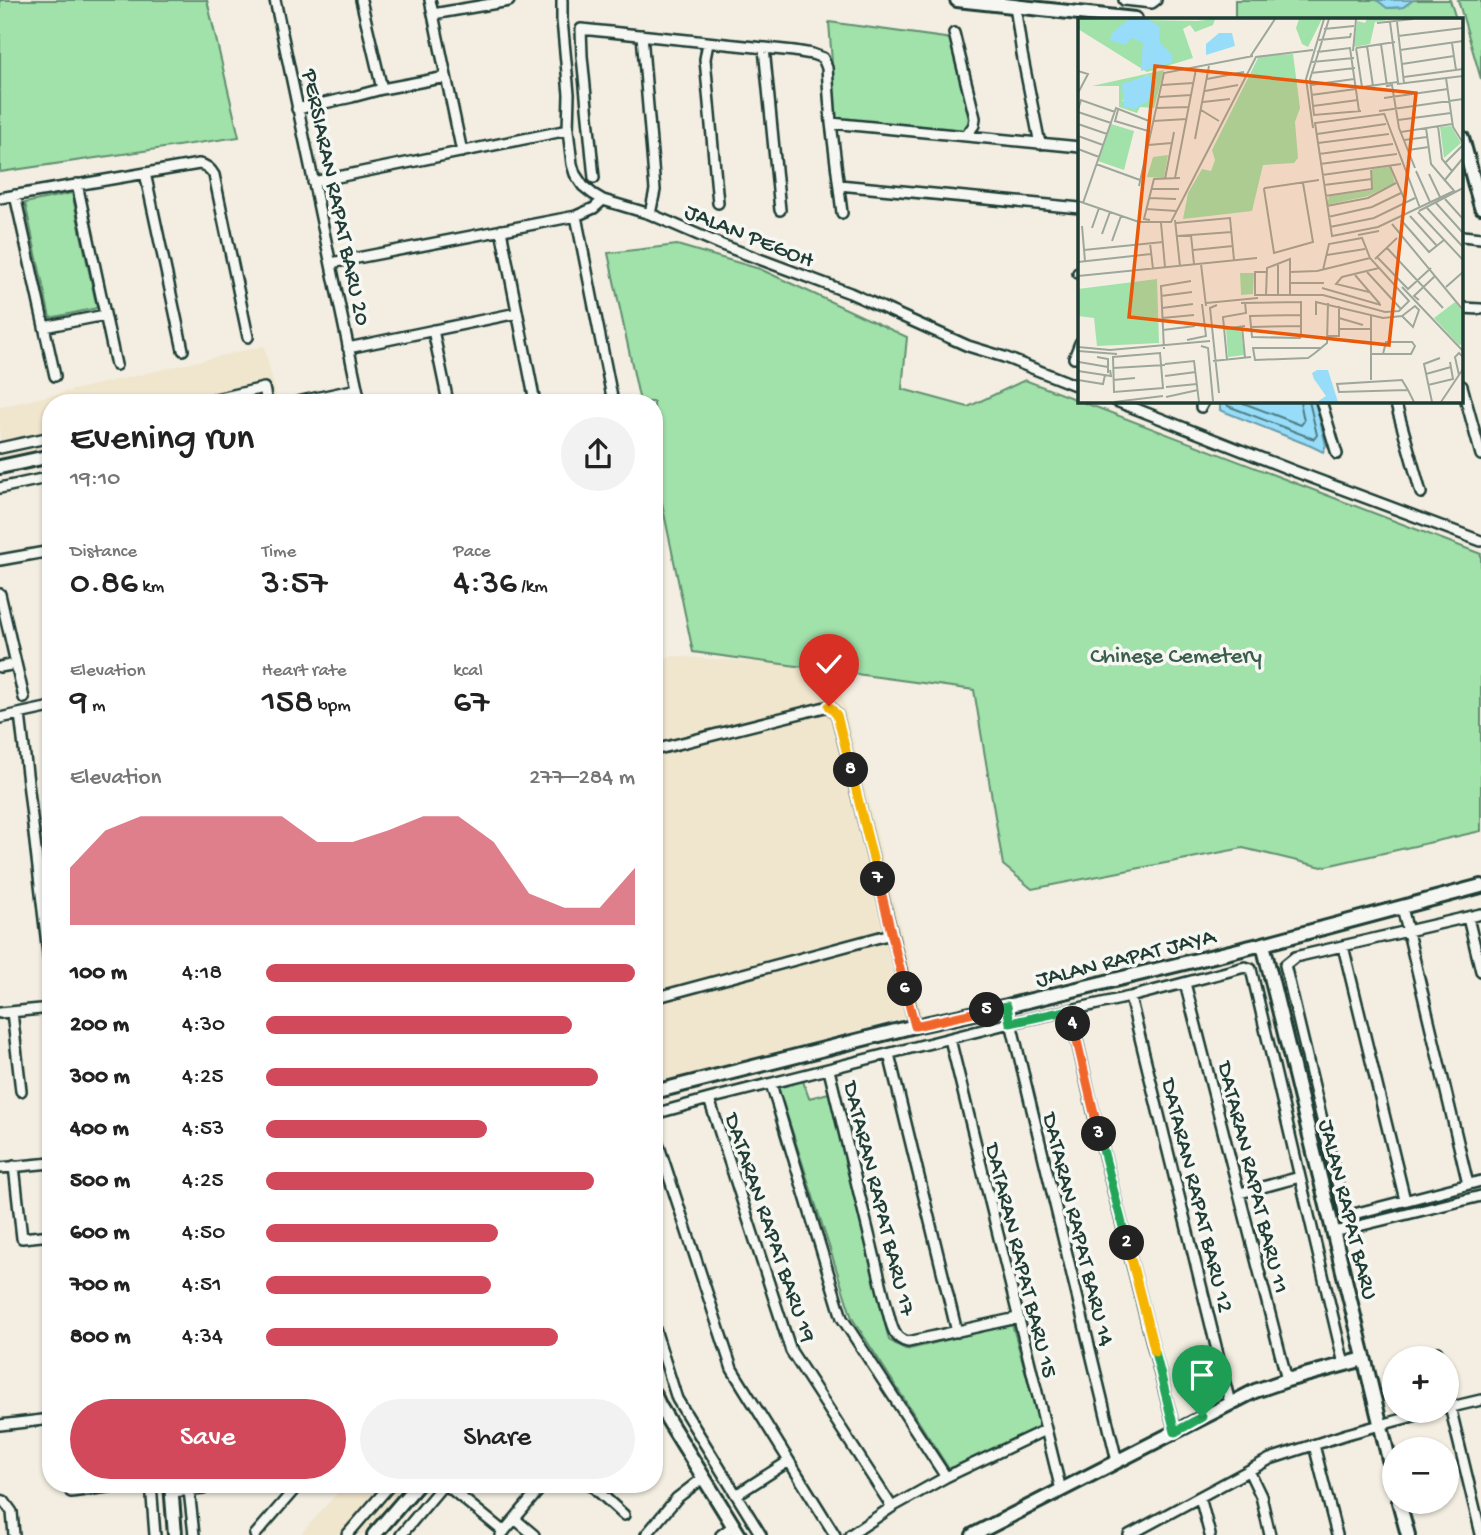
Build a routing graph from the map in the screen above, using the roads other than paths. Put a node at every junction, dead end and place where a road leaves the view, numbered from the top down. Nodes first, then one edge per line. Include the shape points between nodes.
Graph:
1 (275, 0) edge
2 (361, 0) edge
3 (430, 0) edge
4 (562, 0) edge
5 (957, 0) edge
6 (1124, 0) edge
7 (509, 1) edge
8 (1156, 1) edge
9 (1015, 6) junction
10 (1072, 6) edge
11 (433, 14) junction
12 (1130, 18) edge
13 (954, 33) dead end
14 (642, 35) junction
15 (708, 43) junction
16 (764, 48) junction
17 (446, 77) junction
18 (382, 89) junction
19 (297, 109) junction
20 (831, 123) junction
21 (568, 130) junction
22 (966, 136) junction
23 (1040, 144) junction
24 (1464, 145) edge
25 (1078, 147) edge
26 (462, 152) junction
27 (145, 173) junction
28 (594, 178) dead end
29 (313, 182) junction
30 (77, 184) junction
31 (839, 185) junction
32 (16, 195) junction
33 (0, 198) edge
34 (603, 200) junction
35 (718, 203) dead end
36 (1078, 208) edge
37 (1481, 208) edge
38 (780, 210) dead end
39 (842, 213) dead end
40 (650, 214) junction
41 (576, 216) junction
42 (501, 230) junction
43 (331, 263) junction
44 (517, 313) junction
45 (105, 315) junction
46 (44, 327) junction
47 (433, 330) junction
48 (248, 337) dead end
49 (348, 348) junction
50 (1078, 348) edge
51 (183, 350) dead end
52 (1074, 358) dead end
53 (116, 365) dead end
54 (55, 376) dead end
55 (1078, 386) edge
56 (357, 389) junction
57 (1464, 393) edge
58 (237, 394) edge
59 (265, 394) edge
60 (334, 394) edge
61 (358, 394) edge
62 (446, 394) edge
63 (533, 394) edge
64 (611, 394) edge
65 (1119, 402) edge
66 (1321, 402) edge
67 (1395, 402) edge
68 (42, 439) edge
69 (0, 448) edge
70 (1337, 454) dead end
71 (1481, 455) edge
72 (42, 458) edge
73 (0, 467) edge
74 (42, 479) edge
75 (0, 488) edge
76 (1421, 493) dead end
77 (1481, 541) edge
78 (42, 553) edge
79 (0, 560) edge
80 (0, 594) edge
81 (16, 664) junction
82 (0, 667) edge
83 (24, 698) dead end
84 (42, 709) edge
85 (20, 714) junction
86 (0, 718) edge
87 (663, 748) edge
88 (1481, 886) edge
89 (42, 902) edge
90 (1402, 907) junction
91 (1481, 914) edge
92 (1468, 918) junction
93 (1407, 932) junction
94 (891, 934) junction
95 (1263, 944) junction
96 (1343, 946) junction
97 (1481, 971) edge
98 (1185, 983) junction
99 (663, 996) edge
100 (1130, 997) junction
101 (1007, 1006) junction
102 (42, 1009) edge
103 (1070, 1010) junction
104 (12, 1012) junction
105 (0, 1013) edge
106 (1010, 1023) junction
107 (915, 1026) junction
108 (950, 1040) junction
109 (889, 1054) junction
110 (829, 1069) junction
111 (771, 1084) junction
112 (663, 1090) edge
113 (21, 1091) dead end
114 (709, 1099) junction
115 (663, 1112) edge
116 (663, 1158) edge
117 (42, 1164) edge
118 (14, 1166) junction
119 (0, 1168) edge
120 (1300, 1177) junction
121 (1481, 1181) edge
122 (1468, 1184) junction
123 (1240, 1194) junction
124 (1481, 1196) edge
125 (1405, 1200) junction
126 (1346, 1216) junction
127 (1348, 1228) junction
128 (1334, 1232) junction
129 (42, 1236) edge
130 (1017, 1318) junction
131 (957, 1332) junction
132 (663, 1355) edge
133 (1364, 1359) junction
134 (1344, 1364) junction
135 (1287, 1380) junction
136 (1481, 1400) edge
137 (1230, 1403) junction
138 (1459, 1405) edge
139 (663, 1412) edge
140 (42, 1420) edge
141 (1387, 1423) edge
142 (1453, 1423) edge
143 (0, 1425) edge
144 (1380, 1425) junction
145 (1045, 1430) junction
146 (1175, 1432) junction
147 (1383, 1437) edge
148 (1314, 1445) junction
149 (789, 1461) junction
150 (1117, 1461) junction
151 (1249, 1471) junction
152 (946, 1477) junction
153 (703, 1478) junction
154 (1061, 1490) junction
155 (151, 1493) edge
156 (171, 1493) edge
157 (190, 1493) edge
158 (291, 1493) edge
159 (383, 1493) edge
160 (410, 1493) edge
161 (437, 1493) edge
162 (455, 1493) edge
163 (537, 1493) edge
164 (600, 1493) edge
165 (736, 1495) junction
166 (1200, 1496) junction
167 (0, 1500) edge
168 (892, 1507) junction
169 (1402, 1514) edge
170 (624, 1515) dead end
171 (515, 1519) junction
172 (354, 1527) junction
173 (736, 1530) edge
174 (1148, 1531) edge
175 (502, 1533) edge
176 (1481, 1534) edge
177 (14, 1535) edge
178 (155, 1535) edge
179 (175, 1535) edge
180 (194, 1535) edge
181 (255, 1535) edge
182 (347, 1535) edge
183 (363, 1535) edge
184 (374, 1535) edge
185 (401, 1535) edge
186 (534, 1535) edge
187 (646, 1535) edge
188 (721, 1535) edge
189 (761, 1535) edge
190 (835, 1535) edge
191 (850, 1535) edge
192 (973, 1535) edge
193 (1129, 1535) edge
194 (1210, 1535) edge
195 (1270, 1535) edge
196 (1337, 1535) edge
197 (1408, 1535) edge

1 - 19 street, PERSIARAN RAPAT BARU 20
2 - 18 street
3 - 11 street
4 - 21 street, JALAN PEGOH
5 - 9 street
6 - 8 street
7 - 11 street
9 - 10 street
9 - 23 street
10 - 12 street
11 - 17 street
13 - 22 street via 975,118
14 - 15 street
14 - 28 street via 581,29
14 - 40 street via 655,190
15 - 16 street
15 - 35 street via 705,59
16 - 20 street via 822,58 827,68
16 - 38 street
17 - 18 street
17 - 26 street
18 - 19 street
19 - 29 street, PERSIARAN RAPAT BARU 20
20 - 22 street
20 - 31 street
21 - 26 street
21 - 34 street, JALAN PEGOH via 575,174
22 - 23 street
23 - 25 street
24 - 37 street
26 - 29 street
27 - 30 street
27 - 48 street via 199,164 209,167
27 - 51 street
29 - 43 street, PERSIARAN RAPAT BARU 20
30 - 32 street
30 - 45 street
31 - 36 street
31 - 39 street
32 - 33 street
32 - 46 street
34 - 40 street, JALAN PEGOH
34 - 41 street
40 - 55 street, JALAN PEGOH via 850,293 968,346
41 - 42 street
41 - 64 street
42 - 43 street
42 - 44 street
43 - 49 street, PERSIARAN RAPAT BARU 20
44 - 47 street
44 - 63 street
45 - 46 street
45 - 53 street
46 - 54 street
47 - 49 street
47 - 62 street
49 - 56 street, PERSIARAN RAPAT BARU 20
50 - 52 street
56 - 60 street
56 - 61 street, PERSIARAN RAPAT BARU 20
57 - 71 street
58 - 59 street via 264,388
65 - 77 street
66 - 70 street
67 - 76 street
68 - 69 street
72 - 73 street
74 - 75 street
78 - 79 street
80 - 81 street
81 - 82 street
81 - 83 street
84 - 85 street
85 - 86 street
85 - 89 street
87 - 94 street via 829,706 837,715
88 - 90 street, JALAN RAPAT JAYA
90 - 93 street
90 - 95 street, JALAN RAPAT JAYA
91 - 92 street
92 - 93 street
92 - 97 street
93 - 96 street
93 - 122 street
94 - 99 street
94 - 107 street
95 - 101 street, JALAN RAPAT JAYA
95 - 128 street, JALAN RAPAT BARU
96 - 125 street
96 - 126 street, JALAN RAPAT BARU via 1294,957 1285,965
98 - 100 street
98 - 120 street via 1251,969
98 - 123 street, DATARAN RAPAT BARU 11
100 - 103 street
100 - 137 street, DATARAN RAPAT BARU 12
101 - 106 street, DATARAN RAPAT BARU 14
101 - 107 street, JALAN RAPAT JAYA
102 - 104 street
103 - 106 street
103 - 146 street
104 - 105 street
104 - 113 street
106 - 108 street
106 - 150 street, DATARAN RAPAT BARU 14
107 - 112 street, JALAN RAPAT JAYA
108 - 109 street
108 - 130 street, DATARAN RAPAT BARU 15
109 - 110 street
109 - 131 street
110 - 111 street
110 - 131 street, DATARAN RAPAT BARU 17 via 897,1337 908,1342
111 - 114 street
111 - 152 street via 842,1318
114 - 115 street
114 - 168 street, DATARAN RAPAT BARU 19 via 791,1351
116 - 149 street via 732,1369
117 - 118 street
118 - 119 street
118 - 129 street via 22,1238
120 - 123 street
120 - 134 street
121 - 122 street
122 - 125 street
123 - 135 street, DATARAN RAPAT BARU 11
124 - 127 street
125 - 126 street
126 - 127 street, JALAN RAPAT BARU
127 - 128 street
128 - 133 street, JALAN RAPAT BARU
130 - 131 street, DATARAN RAPAT BARU 17
130 - 145 street, DATARAN RAPAT BARU 15
132 - 165 street via 677,1399
133 - 134 street
133 - 144 street, JALAN RAPAT BARU
134 - 135 street
135 - 137 street
136 - 138 street
137 - 146 street
139 - 153 street
140 - 143 street
141 - 144 street
142 - 176 street
144 - 147 street, JALAN RAPAT BARU
144 - 148 street
145 - 152 street
145 - 154 street, DATARAN RAPAT BARU 15
146 - 150 street
148 - 151 street
148 - 196 street
149 - 165 street
149 - 190 street
150 - 154 street
151 - 166 street
151 - 195 street via 1261,1496
152 - 168 street
153 - 173 street
153 - 187 street via 677,1498
154 - 192 street
155 - 178 street
156 - 179 street
157 - 180 street
158 - 181 street
159 - 172 street
160 - 184 street
161 - 185 street
162 - 175 street
163 - 171 street
164 - 170 street
165 - 189 street
166 - 174 street
166 - 194 street
167 - 177 street via 12,1512
168 - 191 street
169 - 197 street
171 - 175 street
171 - 186 street
172 - 182 street
172 - 183 street
173 - 188 street
174 - 193 street

